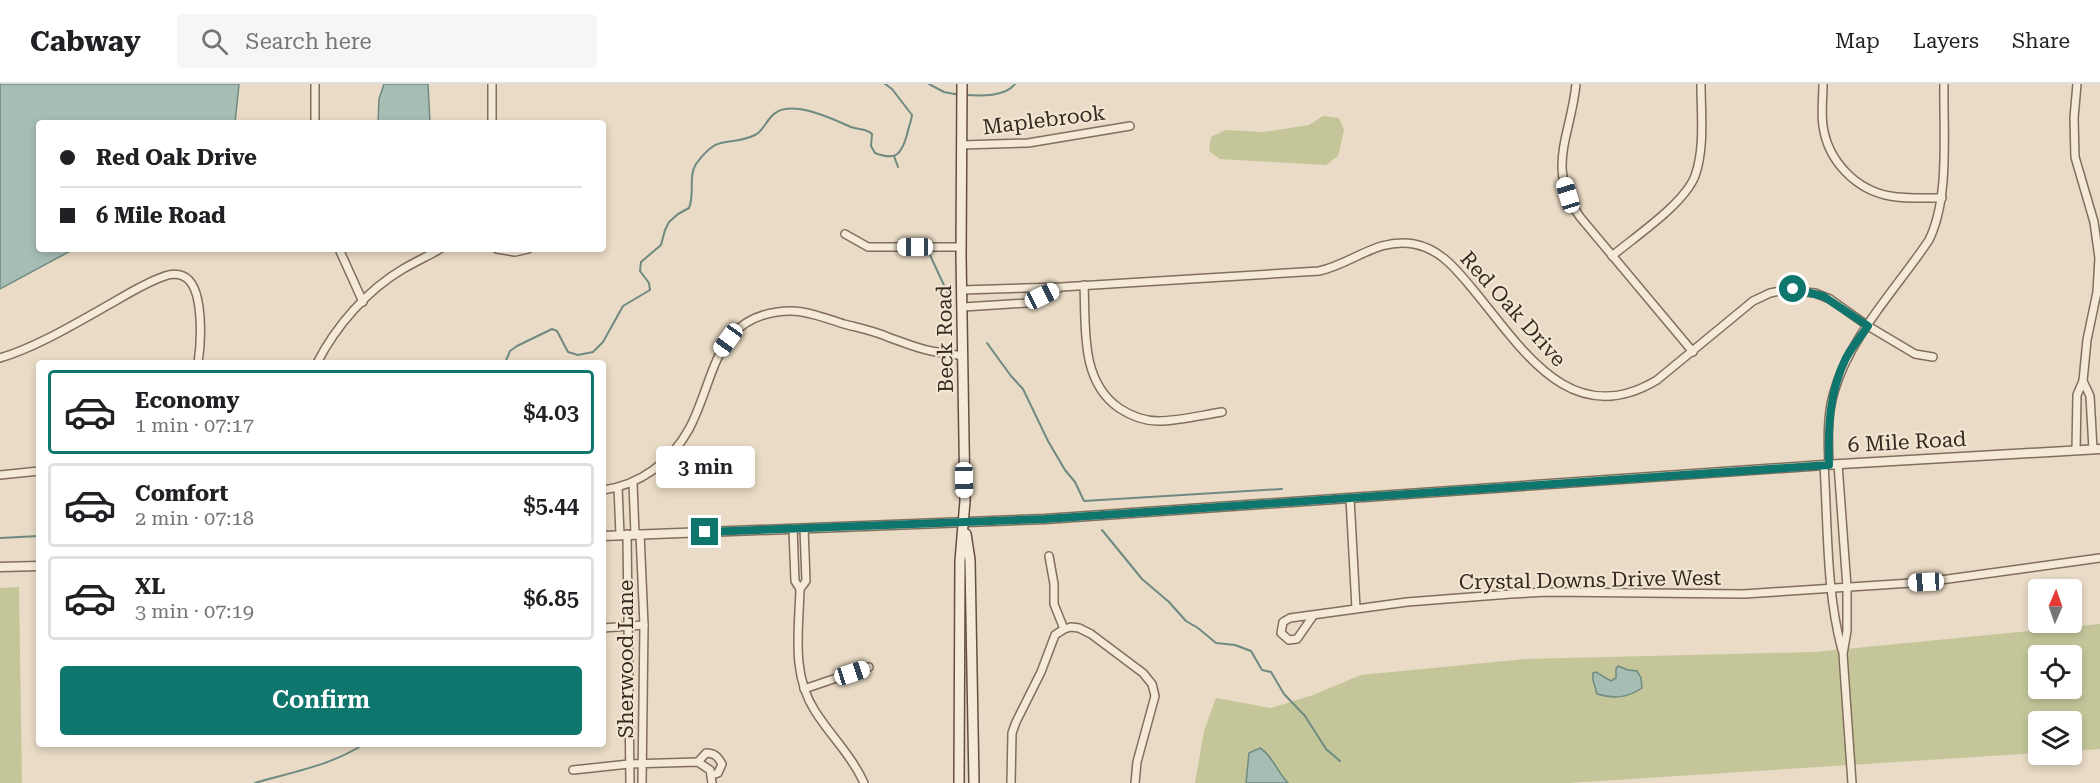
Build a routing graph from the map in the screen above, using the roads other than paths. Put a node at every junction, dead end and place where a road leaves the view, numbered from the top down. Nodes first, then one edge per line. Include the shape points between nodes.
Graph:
1 (315, 84) edge
2 (492, 84) edge
3 (1576, 84) edge
4 (1701, 84) edge
5 (1823, 84) edge
6 (1944, 84) edge
7 (2077, 84) edge
8 (962, 85) edge
9 (315, 120) edge
10 (492, 120) edge
11 (1130, 126) dead end
12 (961, 145) junction
13 (1942, 198) junction
14 (844, 234) dead end
15 (962, 246) junction
16 (340, 252) edge
17 (434, 252) edge
18 (1612, 256) junction
19 (1084, 285) junction
20 (1060, 287) junction
21 (962, 290) junction
22 (363, 302) junction
23 (963, 307) junction
24 (1868, 326) junction
25 (1693, 352) junction
26 (963, 356) junction
27 (1934, 357) dead end
28 (0, 358) edge
29 (198, 360) edge
30 (319, 360) edge
31 (2083, 381) junction
32 (1222, 412) dead end
33 (2097, 449) edge
34 (2076, 450) junction
35 (1830, 465) junction
36 (36, 471) edge
37 (0, 475) edge
38 (633, 483) junction
39 (618, 487) junction
40 (606, 489) edge
41 (1350, 498) junction
42 (964, 522) junction
43 (804, 528) junction
44 (793, 529) junction
45 (631, 534) junction
46 (606, 536) edge
47 (1049, 556) dead end
48 (2100, 558) edge
49 (36, 566) edge
50 (0, 567) edge
51 (1832, 587) junction
52 (1847, 587) junction
53 (800, 589) junction
54 (1356, 608) junction
55 (1313, 616) junction
56 (630, 626) junction
57 (644, 626) junction
58 (606, 628) edge
59 (1064, 629) junction
60 (1844, 654) junction
61 (869, 668) dead end
62 (804, 689) junction
63 (698, 762) junction
64 (629, 764) junction
65 (643, 765) junction
66 (573, 770) dead end
67 (712, 779) edge
68 (630, 783) edge
69 (642, 783) edge
70 (864, 783) edge
71 (959, 783) edge
72 (974, 783) edge
73 (1011, 783) edge
74 (1135, 783) edge
75 (1852, 783) edge

1 - 9 street
2 - 10 street
3 - 18 street via 1562,148 1564,181 1575,210
4 - 18 street via 1700,153 1692,181 1677,201
5 - 13 street via 1826,139 1846,173 1881,194
6 - 13 street
7 - 31 street via 2074,157 2094,222 2099,258
8 - 12 main road, Beck Road
11 - 12 street, Maplebrook via 1028,143
12 - 15 main road, Beck Road
13 - 24 street via 1929,240
14 - 15 street via 868,247
15 - 21 main road, Beck Road
16 - 22 street
17 - 22 street via 402,269
18 - 25 street
19 - 20 street, Red Oak Drive
19 - 25 street, Red Oak Drive via 1319,271 1379,246 1408,242 1428,248 1448,261 1537,366 1571,389 1602,396 1634,392
19 - 32 street via 1089,363 1100,389 1115,405 1135,417 1161,421
20 - 21 street, Red Oak Drive
20 - 23 street, Red Oak Drive via 1027,303
21 - 23 main road, Beck Road
22 - 30 street via 346,318
23 - 26 main road, Beck Road
24 - 25 street, Red Oak Drive via 1823,296 1785,290 1753,301
24 - 27 street, Red Oak Drive via 1915,354
24 - 35 street via 1847,357 1833,393
26 - 38 street via 931,351 801,312 779,312 756,319 735,332 720,351 684,438 663,463
26 - 42 main road, Beck Road
28 - 29 street via 21,352 163,277 178,275 187,278 195,289 200,323
31 - 33 street via 2090,396
31 - 34 street via 2077,395
33 - 34 street, 6 Mile Road
34 - 35 street, 6 Mile Road
35 - 41 street, 6 Mile Road
35 - 51 street
35 - 52 street
36 - 37 street
38 - 39 street
38 - 45 street
39 - 40 street
39 - 45 street
41 - 42 street, 6 Mile Road
41 - 54 street
42 - 43 street, 6 Mile Road
42 - 71 main road, Beck Road via 960,572
42 - 72 main road, Beck Road via 970,560
43 - 44 street, 6 Mile Road
43 - 53 street via 806,581
44 - 45 street, 6 Mile Road
44 - 53 street via 795,581
45 - 46 street, 6 Mile Road
45 - 56 street, Sherwood Lane
45 - 57 street, Sherwood Lane
47 - 59 street via 1054,604
48 - 52 street, Crystal Downs Drive West via 1965,578
49 - 50 street
51 - 52 street, Crystal Downs Drive West
51 - 54 street, Crystal Downs Drive West via 1744,594 1511,594
51 - 60 street via 1837,633
52 - 60 street
53 - 62 street via 798,657
54 - 55 street, Crystal Downs Drive West
55 - 55 street, Crystal Downs Drive West via 1286,619 1281,626 1283,635 1289,640 1296,639
56 - 57 street
56 - 58 street
56 - 64 street, Sherwood Lane
57 - 65 street, Sherwood Lane
59 - 73 street via 1055,635 1012,733
59 - 74 street via 1079,628 1091,634 1152,684 1155,696
60 - 75 street
61 - 62 street
62 - 70 street
63 - 65 street
63 - 67 street via 711,770
63 - 67 street via 706,753 719,758 722,764
64 - 65 street
64 - 66 street
64 - 68 street, Sherwood Lane
65 - 69 street, Sherwood Lane

